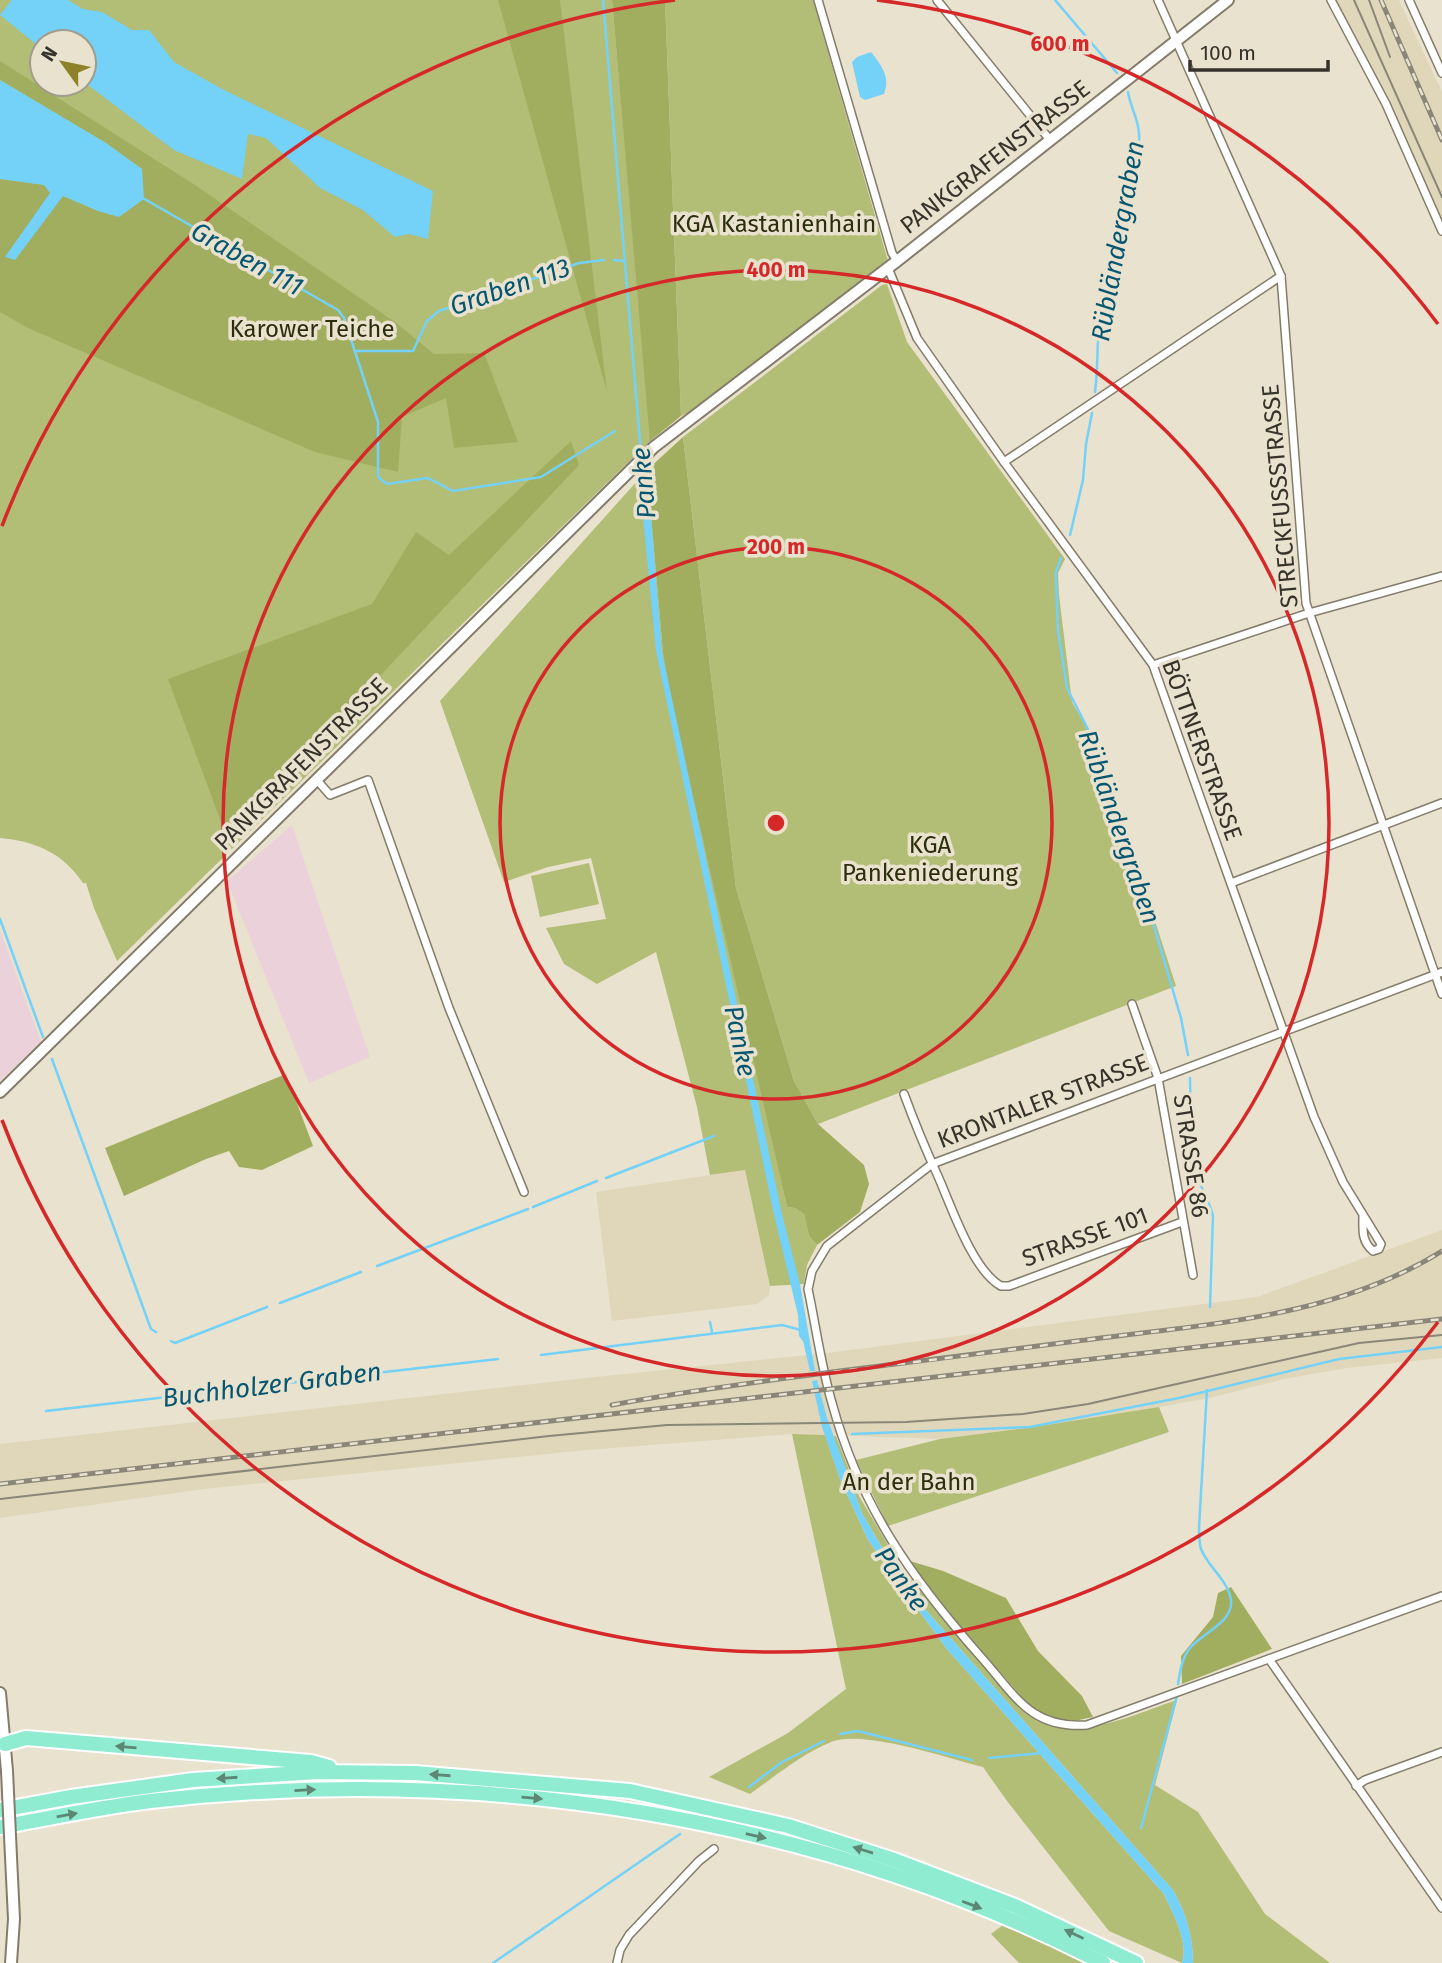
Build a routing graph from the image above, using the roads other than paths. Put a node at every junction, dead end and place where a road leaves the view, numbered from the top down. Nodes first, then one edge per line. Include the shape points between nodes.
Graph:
1 (818, 0) edge
2 (937, 0) edge
3 (1158, 0) edge
4 (1228, 0) edge
5 (1331, 0) edge
6 (1409, 0) edge
7 (1176, 40) junction
8 (1442, 73) edge
9 (1050, 140) junction
10 (1442, 231) edge
11 (892, 264) junction
12 (1281, 275) junction
13 (1004, 462) junction
14 (1442, 576) edge
15 (1309, 612) junction
16 (1153, 665) junction
17 (316, 779) junction
18 (1442, 803) edge
19 (1385, 825) junction
20 (1231, 883) junction
21 (1438, 974) edge
22 (1442, 994) edge
23 (1132, 1004) dead end
24 (1284, 1030) junction
25 (1158, 1078) junction
26 (0, 1092) edge
27 (904, 1094) dead end
28 (932, 1164) junction
29 (524, 1192) dead end
30 (1363, 1215) dead end
31 (1182, 1222) junction
32 (1193, 1275) dead end
33 (1442, 1596) edge
34 (1269, 1659) junction
35 (0, 1693) edge
36 (5, 1744) junction
37 (1442, 1752) edge
38 (344, 1772) junction
39 (1356, 1786) junction
40 (0, 1810) edge
41 (0, 1827) edge
42 (714, 1849) dead end
43 (1442, 1908) edge
44 (11, 1963) edge
45 (617, 1963) edge
46 (1102, 1963) edge
47 (1136, 1963) edge

1 - 11 street, BÖTTNERSTRASSE
2 - 9 street
3 - 7 street, STRECKFUSSSTRASSE
4 - 7 main road, PANKGRAFENSTRASSE
5 - 10 street via 1386,104
6 - 8 street
7 - 9 main road, PANKGRAFENSTRASSE
7 - 12 street, STRECKFUSSSTRASSE
9 - 11 main road, PANKGRAFENSTRASSE
11 - 13 street, BÖTTNERSTRASSE via 916,338
11 - 17 main road, PANKGRAFENSTRASSE via 654,447
12 - 13 street
12 - 15 street, STRECKFUSSSTRASSE
13 - 16 street, BÖTTNERSTRASSE
14 - 15 street
15 - 16 street
15 - 19 street, STRECKFUSSSTRASSE
16 - 20 street, BÖTTNERSTRASSE
17 - 26 main road, PANKGRAFENSTRASSE
17 - 29 street via 330,795 368,780 449,1008
18 - 19 street
19 - 20 street
19 - 21 street, STRECKFUSSSTRASSE
20 - 24 street, BÖTTNERSTRASSE
21 - 22 street, STRECKFUSSSTRASSE
21 - 24 street, KRONTALER STRASSE
23 - 25 street, STRASSE 86
24 - 25 street, KRONTALER STRASSE
24 - 30 street, BÖTTNERSTRASSE via 1314,1117
25 - 28 street, KRONTALER STRASSE
25 - 31 street, STRASSE 86
27 - 28 street
28 - 31 street, STRASSE 101 via 960,1230 988,1276 1001,1286
28 - 34 street, KRONTALER STRASSE via 827,1246 812,1271 808,1289 842,1435 865,1495 908,1568 1027,1709 1052,1723 1087,1725
31 - 32 street, STRASSE 86
33 - 34 street, KRONTALER STRASSE
34 - 39 street
35 - 36 main road
38 -> 36 highway via 311,1762 26,1738
36 - 44 main road, bridge via 14,1919
37 - 39 street
38 -> 40 highway via 193,1780
47 -> 38 highway via 1015,1906 788,1826 630,1791 415,1773
39 - 43 street
41 -> 46 highway via 150,1802 347,1788 555,1800 656,1814 819,1851 988,1912
42 - 45 street via 629,1935

